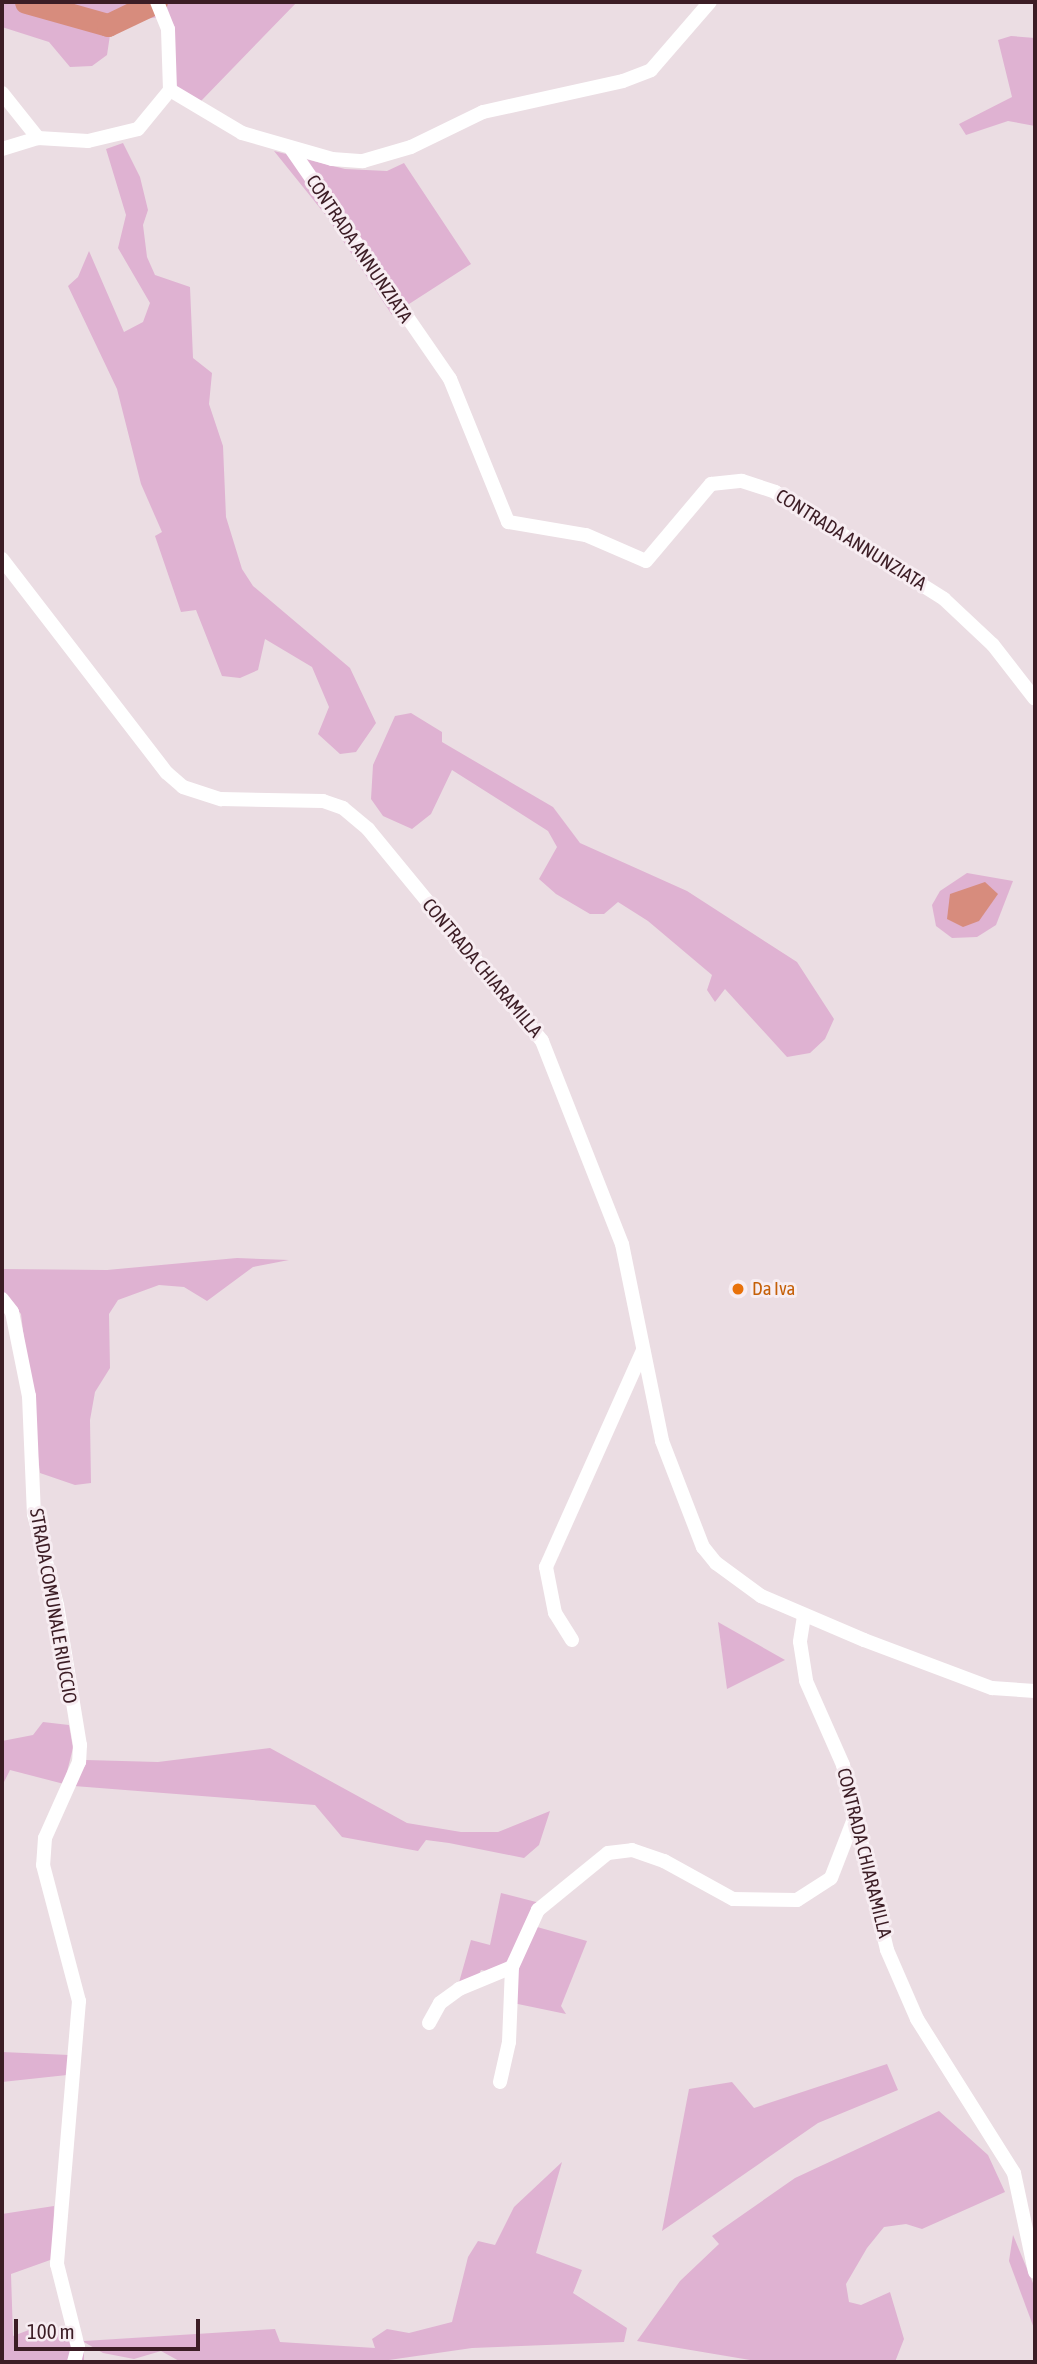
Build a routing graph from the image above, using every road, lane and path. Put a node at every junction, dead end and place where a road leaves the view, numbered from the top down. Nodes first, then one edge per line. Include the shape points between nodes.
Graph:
1 (710, 2) edge
2 (160, 8) edge
3 (170, 90) junction
4 (2, 93) edge
5 (38, 138) junction
6 (2, 149) edge
7 (292, 150) junction
8 (2, 559) edge
9 (1035, 699) edge
10 (2, 1299) edge
11 (643, 1350) junction
12 (804, 1616) junction
13 (572, 1640) dead end
14 (1032, 1692) edge
15 (855, 1815) junction
16 (512, 1967) junction
17 (429, 2023) dead end
18 (500, 2082) dead end
19 (1035, 2272) edge
20 (74, 2362) edge

1 - 7 street, CONTRADA ANNUNZIATA via 651,70 623,81 483,112 384,157 332,159
2 - 3 street
3 - 5 street via 138,129 121,136 88,141
3 - 7 street, CONTRADA ANNUNZIATA via 242,133
4 - 5 street
5 - 6 street
7 - 9 street, CONTRADA ANNUNZIATA via 450,379 508,522 586,535 646,562 711,484 753,485 801,507 944,598 993,646
8 - 11 street, CONTRADA CHIARAMILLA via 167,773 183,787 221,799 323,801 343,808 369,829 542,1041 622,1244
10 - 20 street, STRADA COMUNALE RIUCCIO via 12,1311 29,1396 34,1514 57,1605 80,1745 79,1762 45,1839 43,1866 79,2001 57,2264 78,2347
11 - 12 street, CONTRADA CHIARAMILLA via 662,1441 703,1547 736,1582
11 - 13 street via 546,1567 555,1613
12 - 14 street, CONTRADA CHIARAMILLA via 983,1685
12 - 15 street, CONTRADA CHIARAMILLA via 800,1642 806,1681 835,1741
15 - 16 street via 831,1878 797,1900 733,1899 664,1861 632,1850 608,1853 538,1910
15 - 19 street, CONTRADA CHIARAMILLA via 887,1950 917,2019 1014,2173
16 - 17 street via 459,1989 440,2003
16 - 18 street via 509,2042

